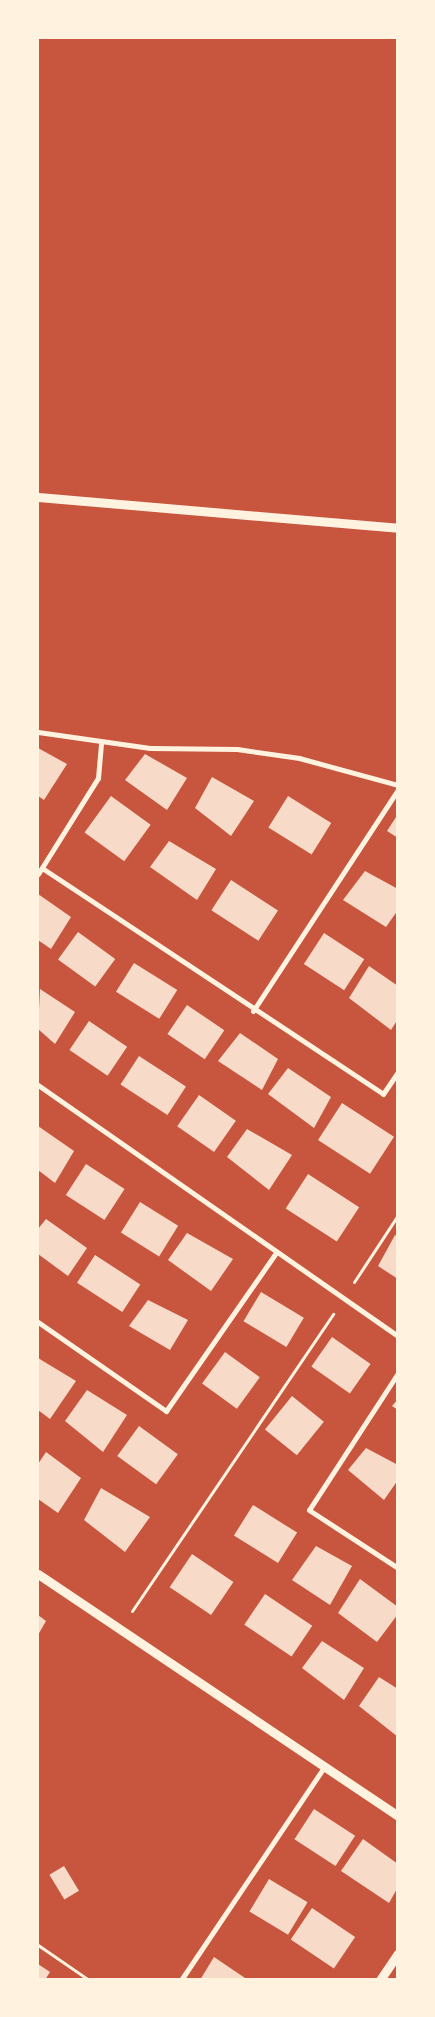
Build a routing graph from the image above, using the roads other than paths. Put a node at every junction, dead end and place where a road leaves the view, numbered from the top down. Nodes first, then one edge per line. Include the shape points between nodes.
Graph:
1 (38, 497) edge
2 (398, 528) edge
3 (38, 732) edge
4 (101, 744) junction
5 (398, 785) edge
6 (398, 789) edge
7 (42, 868) junction
8 (38, 874) edge
9 (253, 1011) junction
10 (398, 1072) edge
11 (38, 1085) edge
12 (276, 1253) junction
13 (38, 1322) edge
14 (398, 1336) edge
15 (398, 1373) edge
16 (398, 1568) edge
17 (38, 1574) edge
18 (325, 1766) junction
19 (398, 1816) edge
20 (398, 1953) edge
21 (181, 1980) edge
22 (380, 1980) edge

1 - 2 street
3 - 4 street
4 - 5 street via 237,749 299,758
4 - 7 street via 98,778
6 - 9 street
7 - 8 street
7 - 9 street
9 - 10 street via 383,1094
11 - 12 street
12 - 13 street via 166,1411
12 - 14 street
15 - 16 street via 309,1510
17 - 18 street
18 - 19 street
18 - 21 street
20 - 22 street

